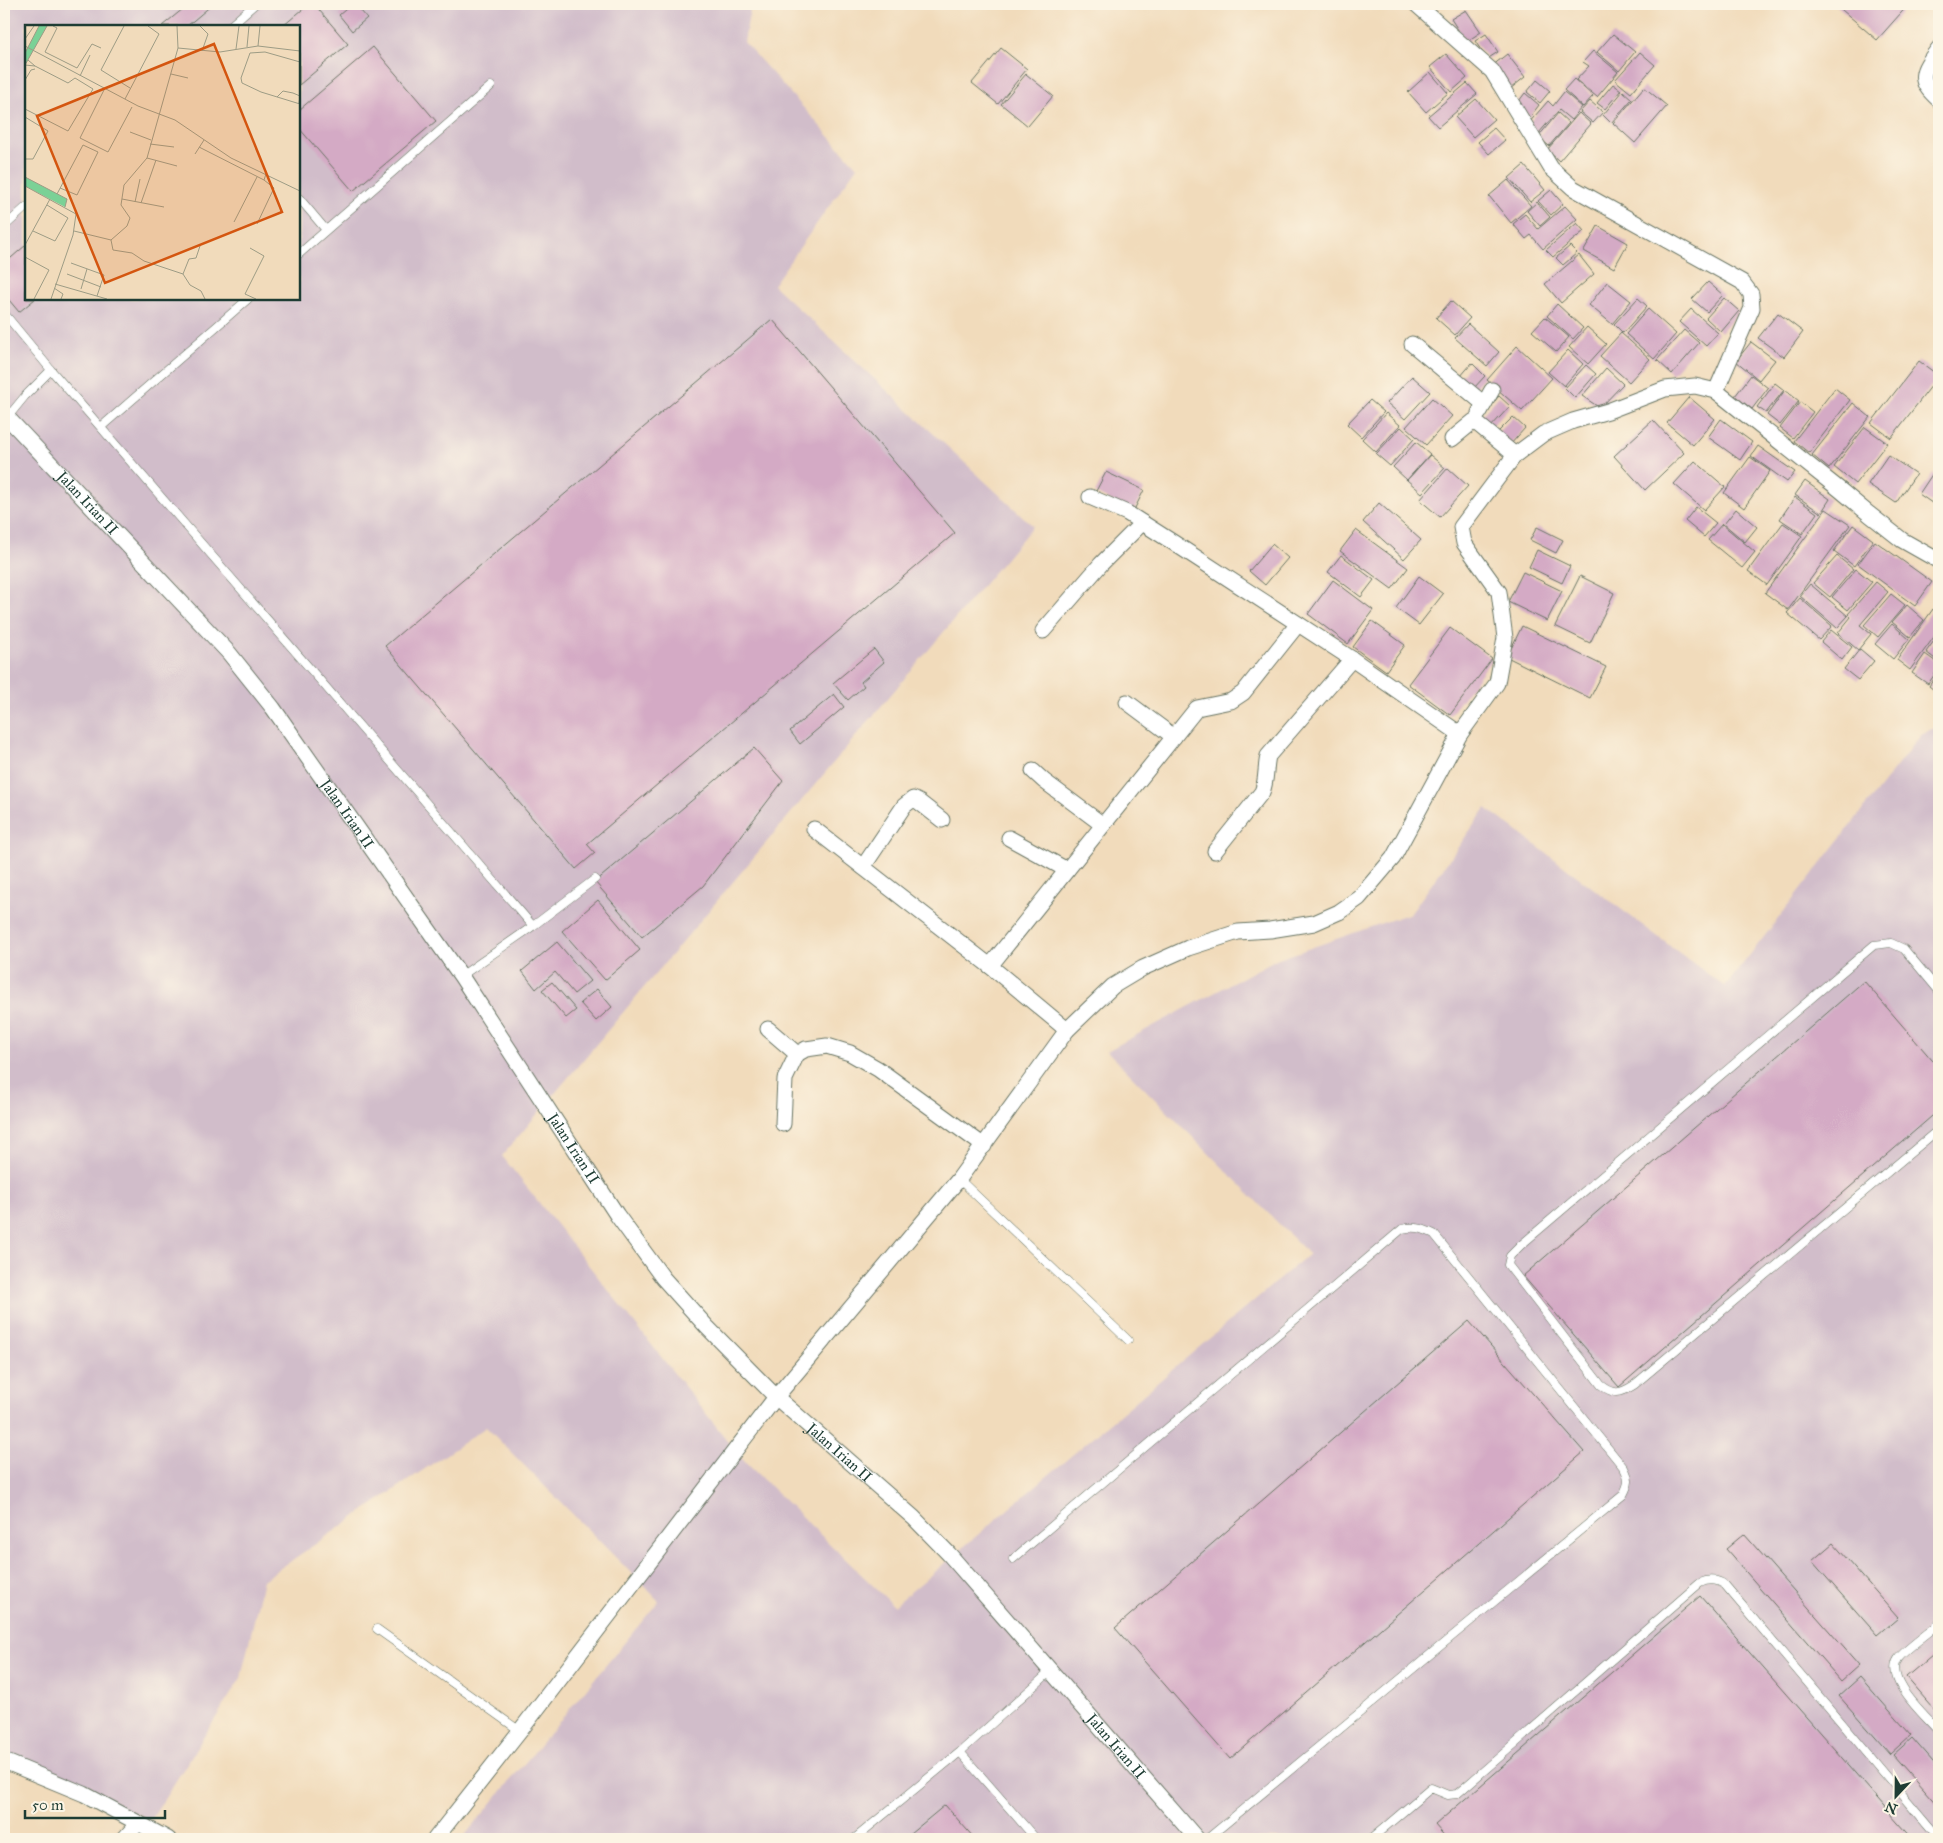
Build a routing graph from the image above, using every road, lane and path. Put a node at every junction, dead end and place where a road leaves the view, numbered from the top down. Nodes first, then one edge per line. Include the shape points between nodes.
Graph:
1 (255, 4) edge
2 (1416, 4) edge
3 (231, 25) edge
4 (1939, 48) edge
5 (491, 86) dead end
6 (1939, 100) edge
7 (300, 199) edge
8 (25, 208) edge
9 (4, 226) edge
10 (326, 230) junction
11 (300, 253) edge
12 (247, 300) edge
13 (4, 313) edge
14 (1412, 344) dead end
15 (52, 370) junction
16 (1492, 390) dead end
17 (1716, 391) junction
18 (1484, 404) junction
19 (5, 416) edge
20 (1474, 420) junction
21 (101, 427) junction
22 (1452, 439) dead end
23 (1515, 455) junction
24 (1090, 497) dead end
25 (1142, 523) junction
26 (1939, 561) edge
27 (1298, 624) junction
28 (1043, 631) dead end
29 (1352, 659) junction
30 (1127, 702) dead end
31 (1460, 734) junction
32 (1174, 737) junction
33 (1033, 771) dead end
34 (942, 820) dead end
35 (1103, 825) junction
36 (814, 830) dead end
37 (1009, 838) dead end
38 (1215, 851) dead end
39 (863, 867) junction
40 (1067, 870) junction
41 (595, 878) dead end
42 (533, 926) junction
43 (990, 966) junction
44 (461, 976) junction
45 (1939, 991) edge
46 (768, 1029) dead end
47 (1067, 1030) junction
48 (797, 1054) junction
49 (783, 1124) dead end
50 (1939, 1129) edge
51 (984, 1146) junction
52 (959, 1179) junction
53 (1128, 1340) dead end
54 (776, 1397) junction
55 (1012, 1559) dead end
56 (1939, 1624) edge
57 (377, 1629) dead end
58 (1051, 1671) junction
59 (520, 1732) junction
60 (1939, 1732) edge
61 (960, 1752) junction
62 (4, 1761) edge
63 (138, 1823) junction
64 (1939, 1838) edge
65 (124, 1839) edge
66 (168, 1839) edge
67 (435, 1839) edge
68 (854, 1839) edge
69 (1036, 1839) edge
70 (1197, 1839) edge
71 (1207, 1839) edge
72 (1371, 1839) edge

1 - 3 lane
2 - 17 street via 1492,72 1551,168 1573,188 1742,282 1751,294 1752,308
4 - 6 street via 1924,67 1923,76 1924,84
5 - 10 lane
7 - 10 lane
8 - 9 lane
10 - 11 lane
12 - 21 lane
13 - 15 lane
14 - 18 street
15 - 19 lane
15 - 21 lane
16 - 18 street
17 - 23 street via 1695,386 1666,390 1543,434
17 - 26 street via 1902,540
18 - 20 street
19 - 44 street, Jalan Irian II via 229,653 273,708
20 - 22 street
20 - 23 street
21 - 42 lane
23 - 31 street via 1461,527 1464,542 1499,592 1505,638 1496,682
24 - 25 street
25 - 27 street
25 - 28 street via 1101,564
27 - 29 street
27 - 32 street via 1243,693 1231,701 1197,708
29 - 31 street
29 - 38 street via 1268,756 1262,792
30 - 32 street
31 - 47 street via 1394,858 1359,898 1339,912 1314,923 1238,932 1188,948 1143,968 1113,986
32 - 35 street
33 - 35 street
34 - 39 street via 913,799 904,806
35 - 40 street
36 - 39 street
37 - 40 street
39 - 43 street
40 - 43 street
41 - 42 lane
42 - 44 lane
43 - 47 street
44 - 54 street, Jalan Irian II via 617,1215 663,1278
45 - 50 lane via 1904,950 1891,943 1874,945 1521,1244 1512,1253 1508,1265 1600,1385 1611,1392 1621,1392 1634,1385
46 - 48 street
47 - 51 street
48 - 49 street via 785,1080
48 - 51 street via 806,1049 827,1046 850,1053 878,1069
51 - 52 street
52 - 53 lane
52 - 54 street
54 - 58 street, Jalan Irian II via 926,1530
54 - 59 street
55 - 71 lane via 1402,1229 1412,1227 1434,1234 1624,1468 1629,1477 1623,1495
56 - 60 lane via 1898,1659 1895,1670 1901,1688
57 - 59 lane
58 - 61 lane
58 - 70 street, Jalan Irian II
59 - 67 street
61 - 68 lane
61 - 69 lane
62 - 63 street via 84,1794
63 - 65 street
63 - 66 street
64 - 72 lane via 1725,1584 1711,1580 1700,1583 1457,1794 1448,1795 1432,1788

